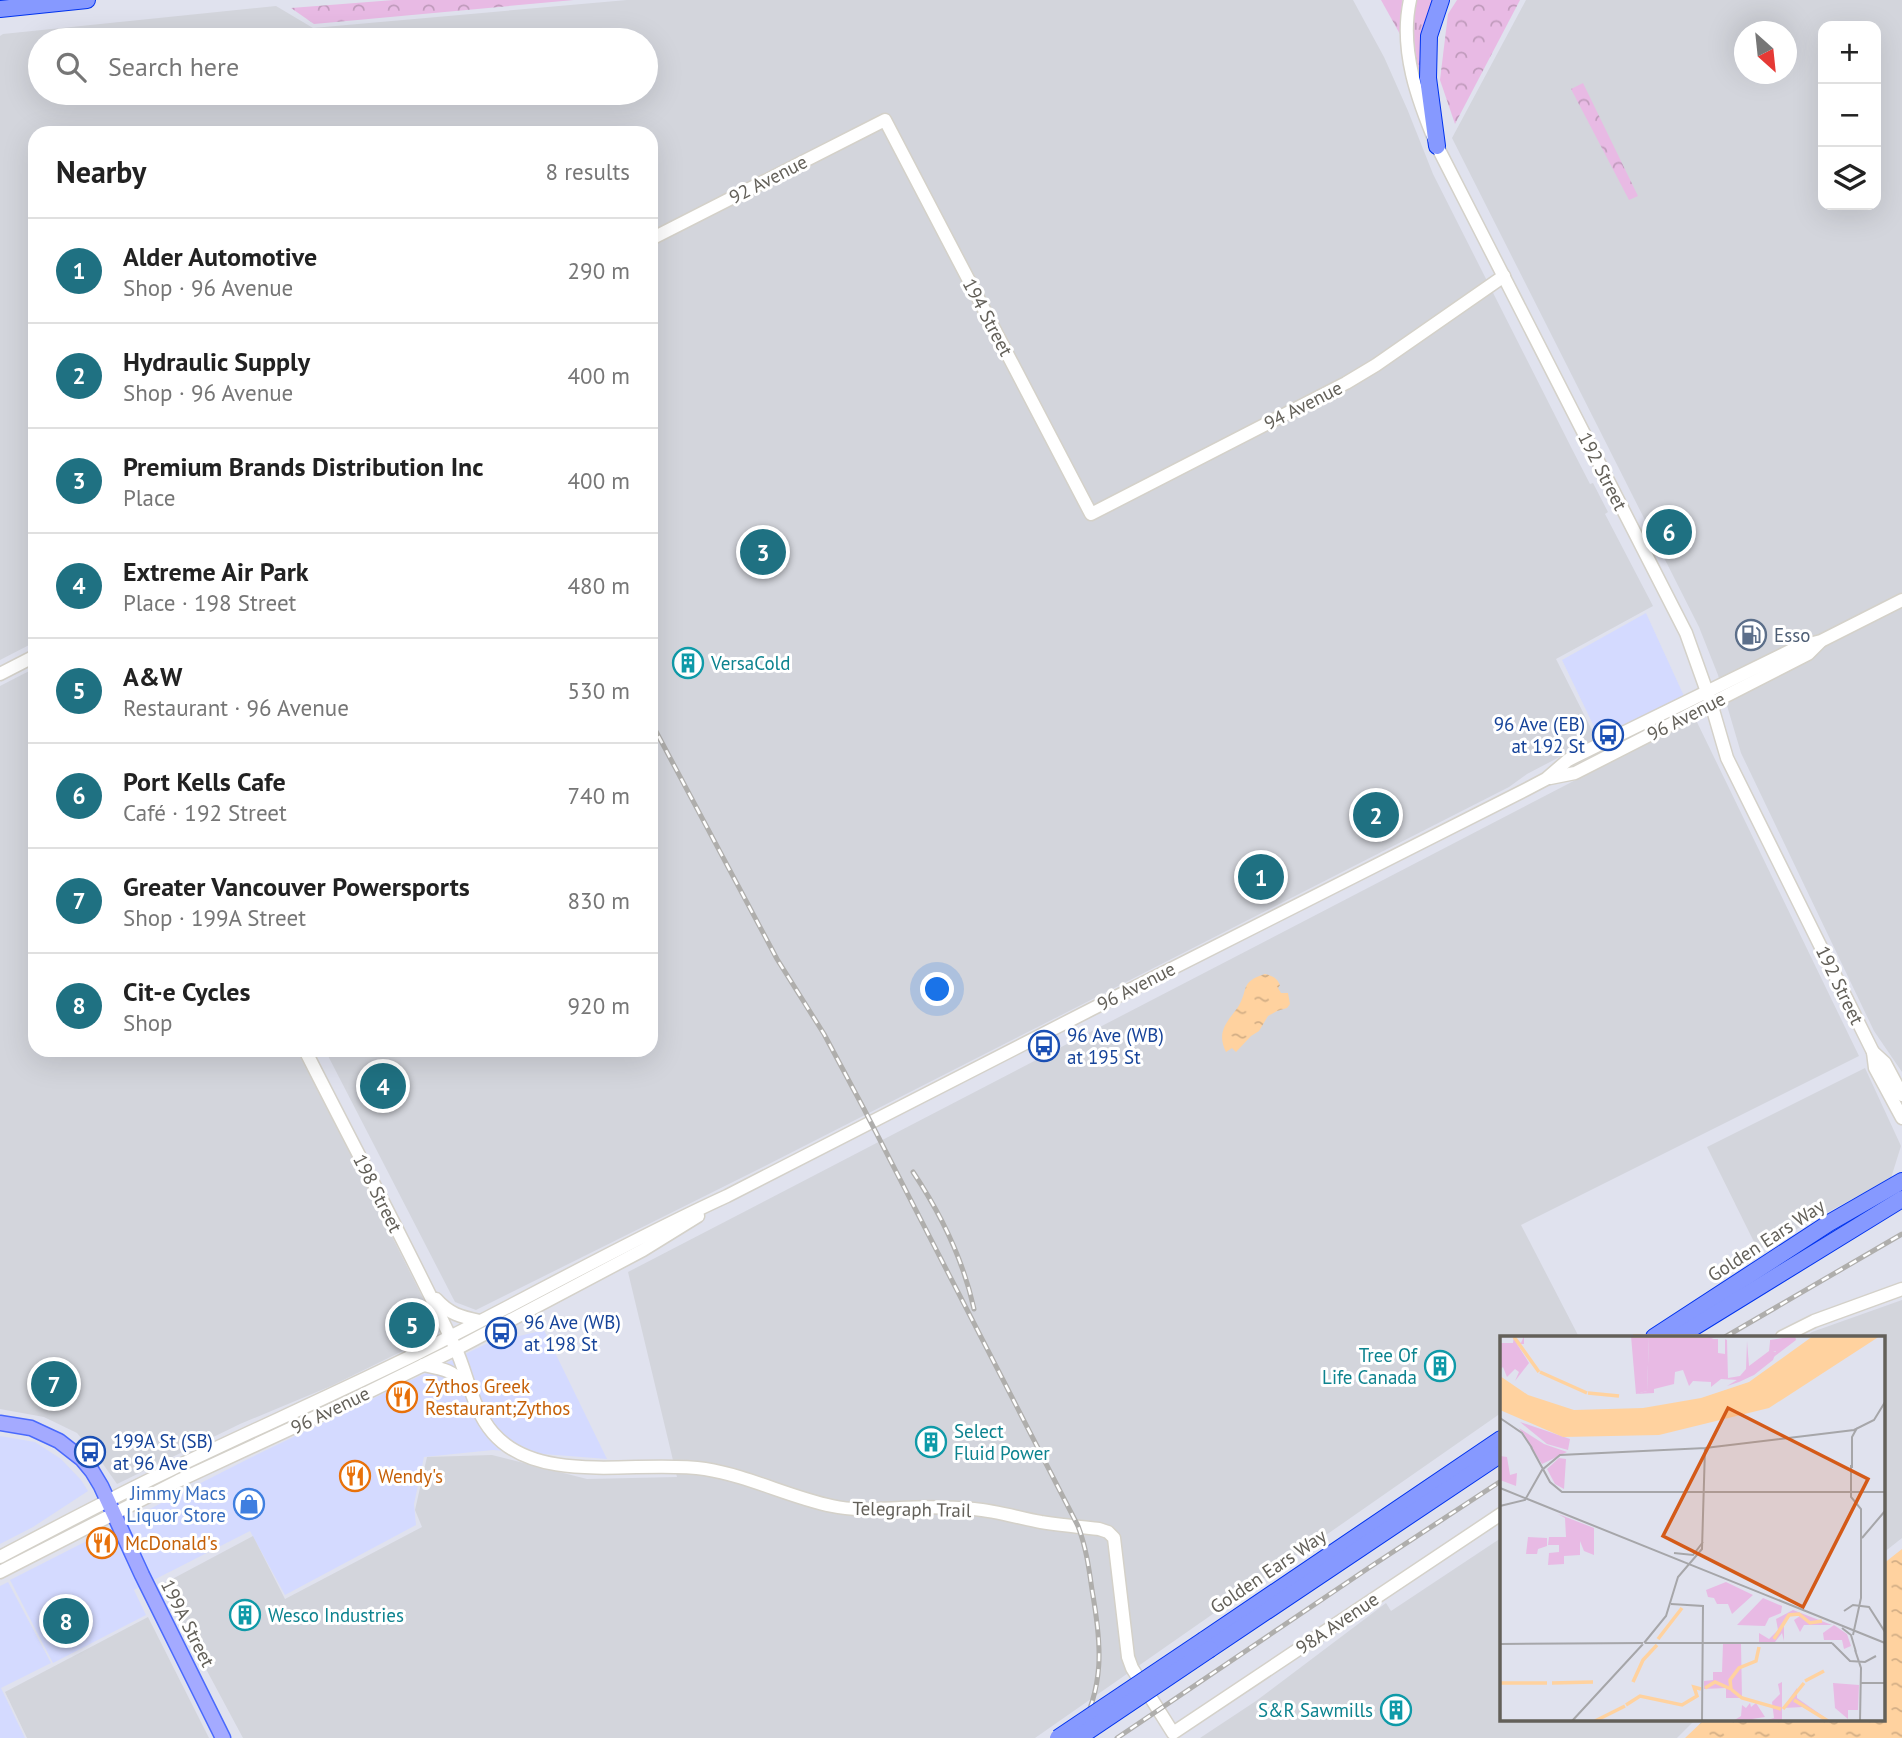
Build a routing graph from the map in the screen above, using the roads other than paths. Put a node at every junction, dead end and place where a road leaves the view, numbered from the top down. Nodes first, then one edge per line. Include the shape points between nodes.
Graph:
1 (87, 0) edge
2 (1410, 0) edge
3 (1441, 0) edge
4 (0, 9) edge
5 (885, 120) joint
6 (1437, 146) junction
7 (658, 235) edge
8 (1504, 276) junction
9 (1091, 514) joint
10 (1902, 600) edge
11 (28, 660) edge
12 (0, 674) edge
13 (1709, 697) junction
14 (1873, 1052) junction
15 (309, 1057) edge
16 (1902, 1094) edge
17 (1902, 1118) edge
18 (1902, 1181) edge
19 (727, 1196) junction
20 (1902, 1199) edge
21 (426, 1289) junction
22 (1902, 1289) edge
23 (480, 1321) junction
24 (1656, 1336) edge
25 (1680, 1336) edge
26 (1784, 1336) edge
27 (453, 1343) junction
28 (423, 1365) junction
29 (470, 1389) junction
30 (0, 1423) edge
31 (1500, 1440) edge
32 (1500, 1455) edge
33 (111, 1507) junction
34 (1500, 1515) edge
35 (0, 1557) edge
36 (0, 1572) edge
37 (1207, 1645) junction
38 (1173, 1733) joint
39 (223, 1738) edge
40 (1058, 1738) edge
41 (1078, 1738) edge

1 - 4 highway
2 - 6 main road, 192 Street via 1407,35 1414,86
3 - 6 highway via 1429,36 1428,78
5 - 7 main road, 92 Avenue
5 - 9 main road, 194 Street
6 - 8 main road, 192 Street
8 - 9 main road, 94 Avenue via 1346,383
8 - 13 main road, 192 Street via 1686,633
10 - 13 main road, 96 Avenue via 1821,641 1798,647
11 - 12 main road
13 - 14 main road, 192 Street via 1727,758
13 - 19 main road, 96 Avenue via 1568,760 1546,779
14 - 16 main road, 192 Street via 1885,1063
14 - 17 main road, 192 Street via 1875,1068
15 - 21 main road, 198 Street
18 - 24 highway, Golden Ears Way
19 - 23 main road, 96 Avenue
19 - 27 main road, 96 Avenue via 643,1250
20 - 25 highway, Golden Ears Way
21 - 23 main road via 446,1310
21 - 27 main road, 198 Street
22 - 26 main road
23 - 27 main road, 96 Avenue
27 - 28 main road, 96 Avenue
27 - 29 main road, Telegraph Trail
27 - 33 main road, 96 Avenue
28 - 29 main road via 455,1374
28 - 33 main road, 96 Avenue via 178,1481
29 - 38 main road, Telegraph Trail via 493,1433 516,1453 543,1463 691,1467 734,1475 833,1506 975,1509 1108,1532 1114,1538 1132,1668
30 - 33 main road, 199A Street via 31,1428 69,1448 92,1471
31 - 37 highway, Golden Ears Way
32 - 37 highway, Golden Ears Way
33 - 35 main road, 96 Avenue
33 - 36 main road, 96 Avenue
33 - 39 main road, 199A Street
34 - 38 main road, 98A Avenue
37 - 40 highway, Golden Ears Way, bridge
37 - 41 highway, Golden Ears Way, bridge

